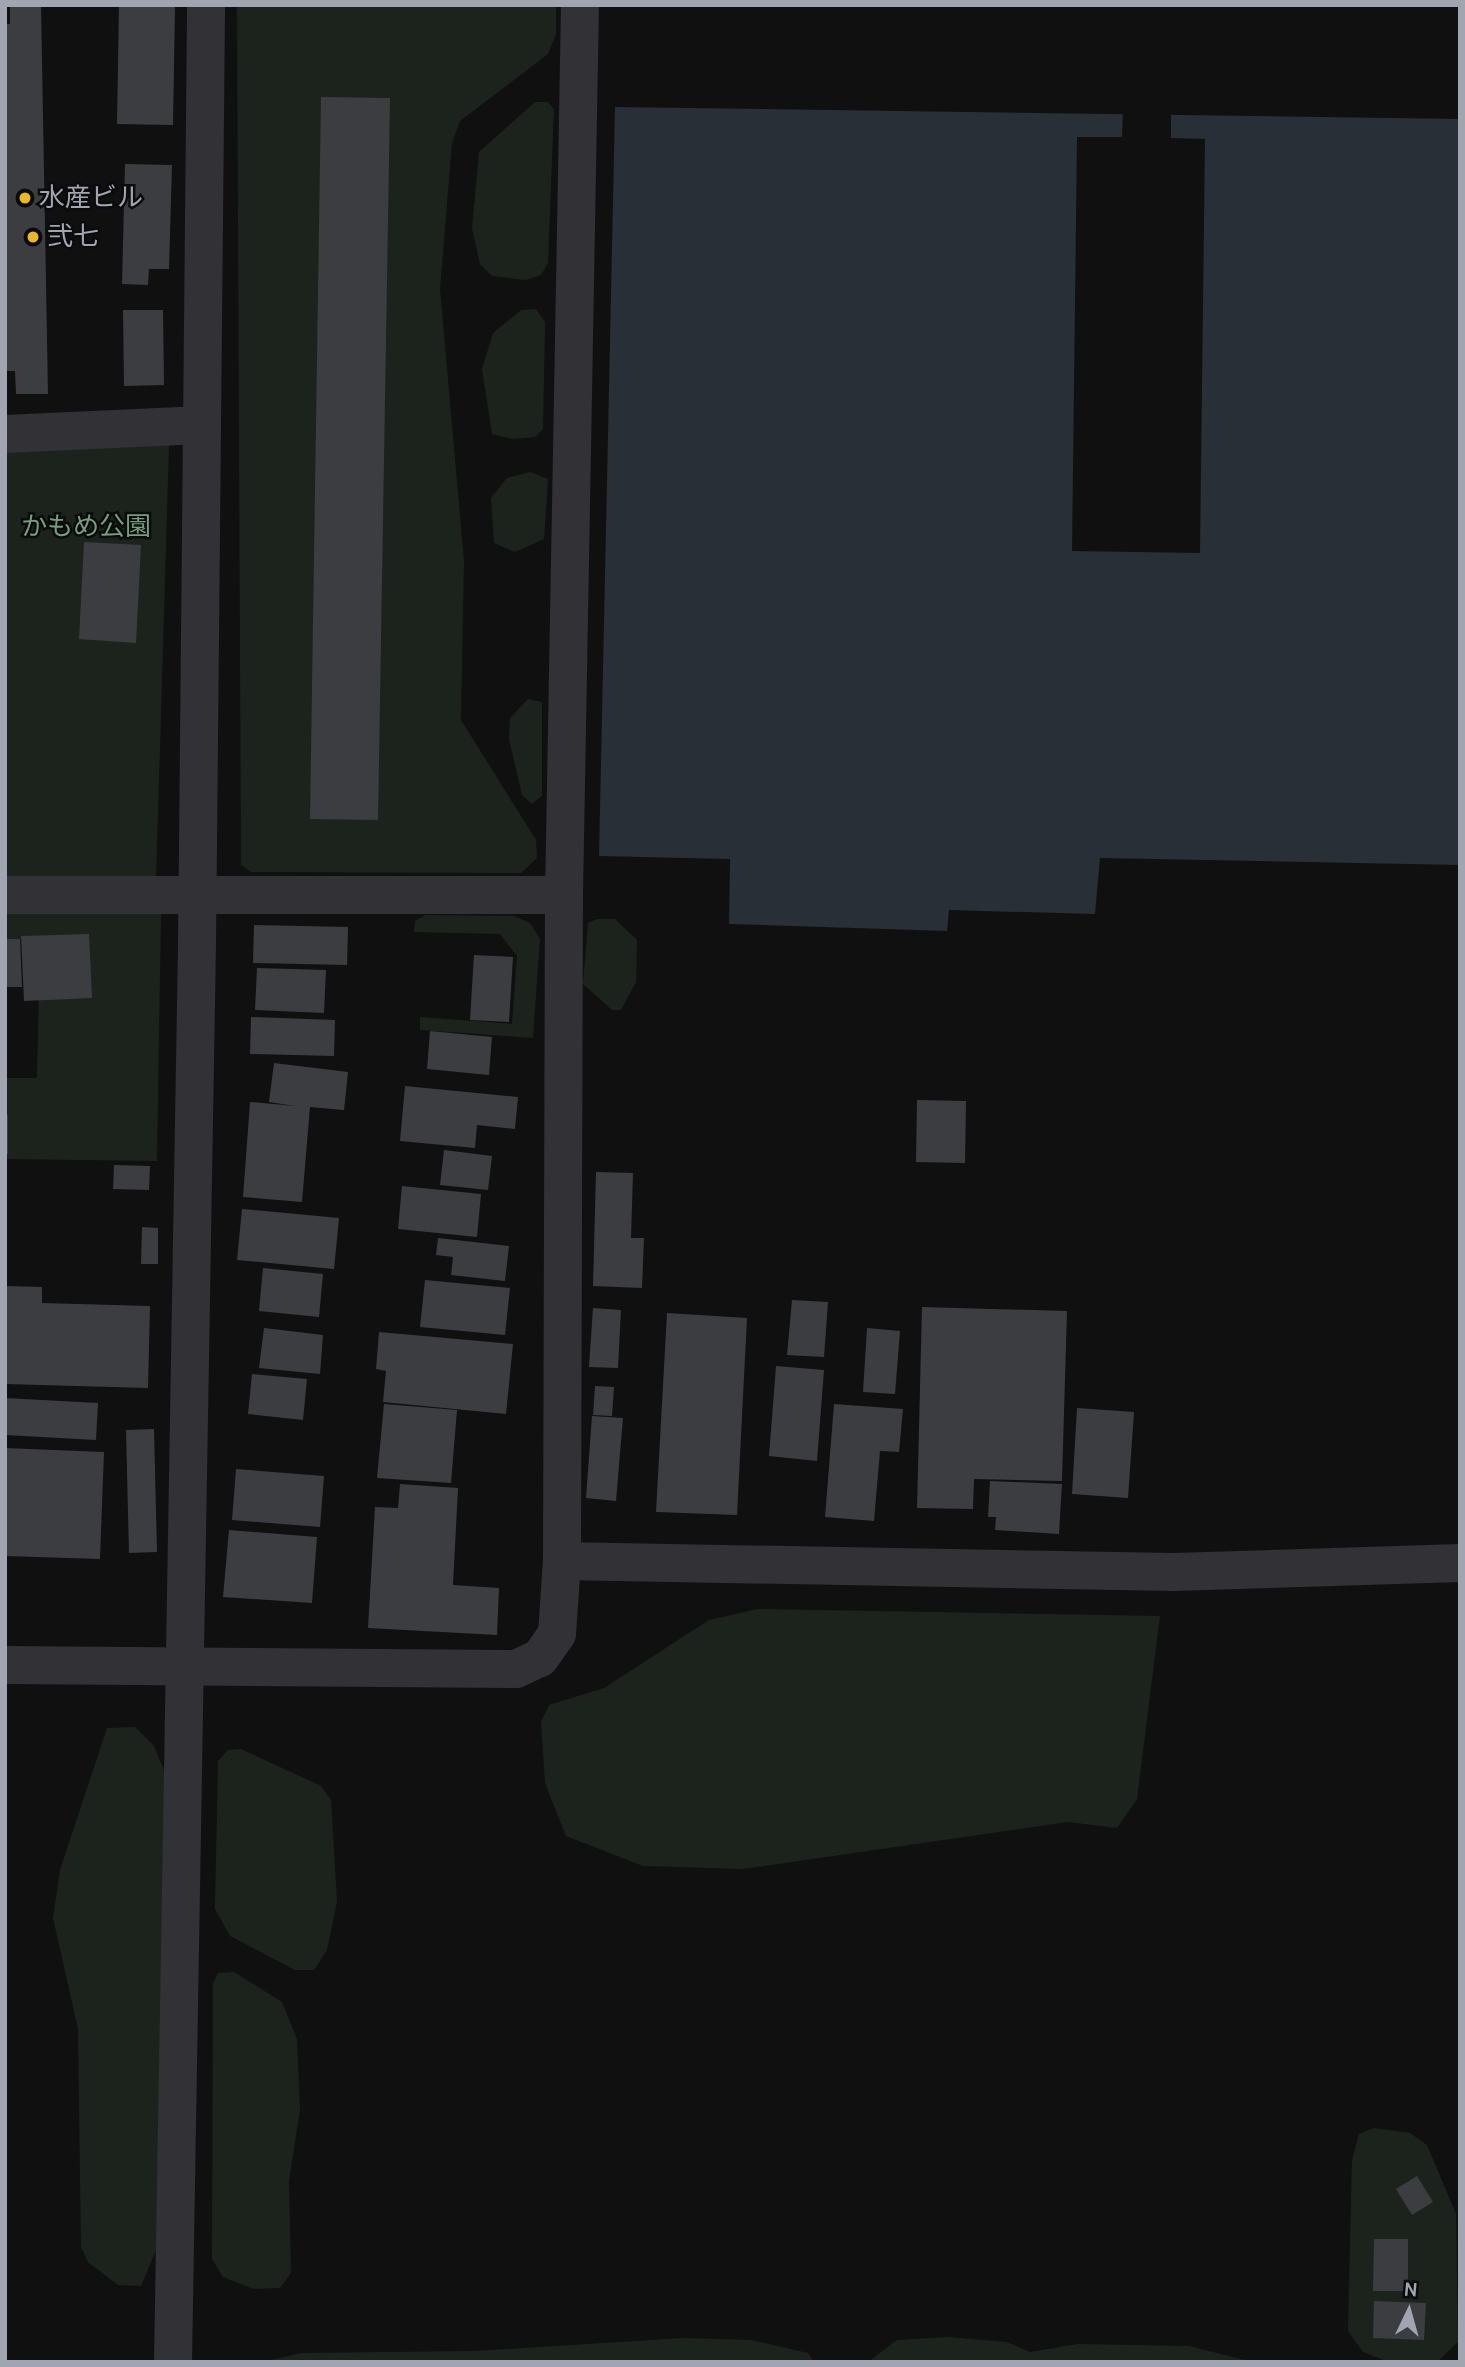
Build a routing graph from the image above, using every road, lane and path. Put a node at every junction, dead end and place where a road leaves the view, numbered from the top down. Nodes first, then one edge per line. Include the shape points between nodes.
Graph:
1 (206, 5) edge
2 (580, 5) edge
3 (202, 425) junction
4 (5, 434) edge
5 (5, 895) edge
6 (564, 895) junction
7 (562, 1561) junction
8 (1460, 1563) edge
9 (5, 1665) edge
10 (184, 1667) junction
11 (173, 2362) edge

1 - 3 street
2 - 6 street
3 - 4 street
3 - 10 street, bridge
5 - 6 street
6 - 7 street
7 - 8 street via 1174,1572
7 - 10 street via 556,1634 540,1658 516,1669
9 - 10 street
10 - 11 street

